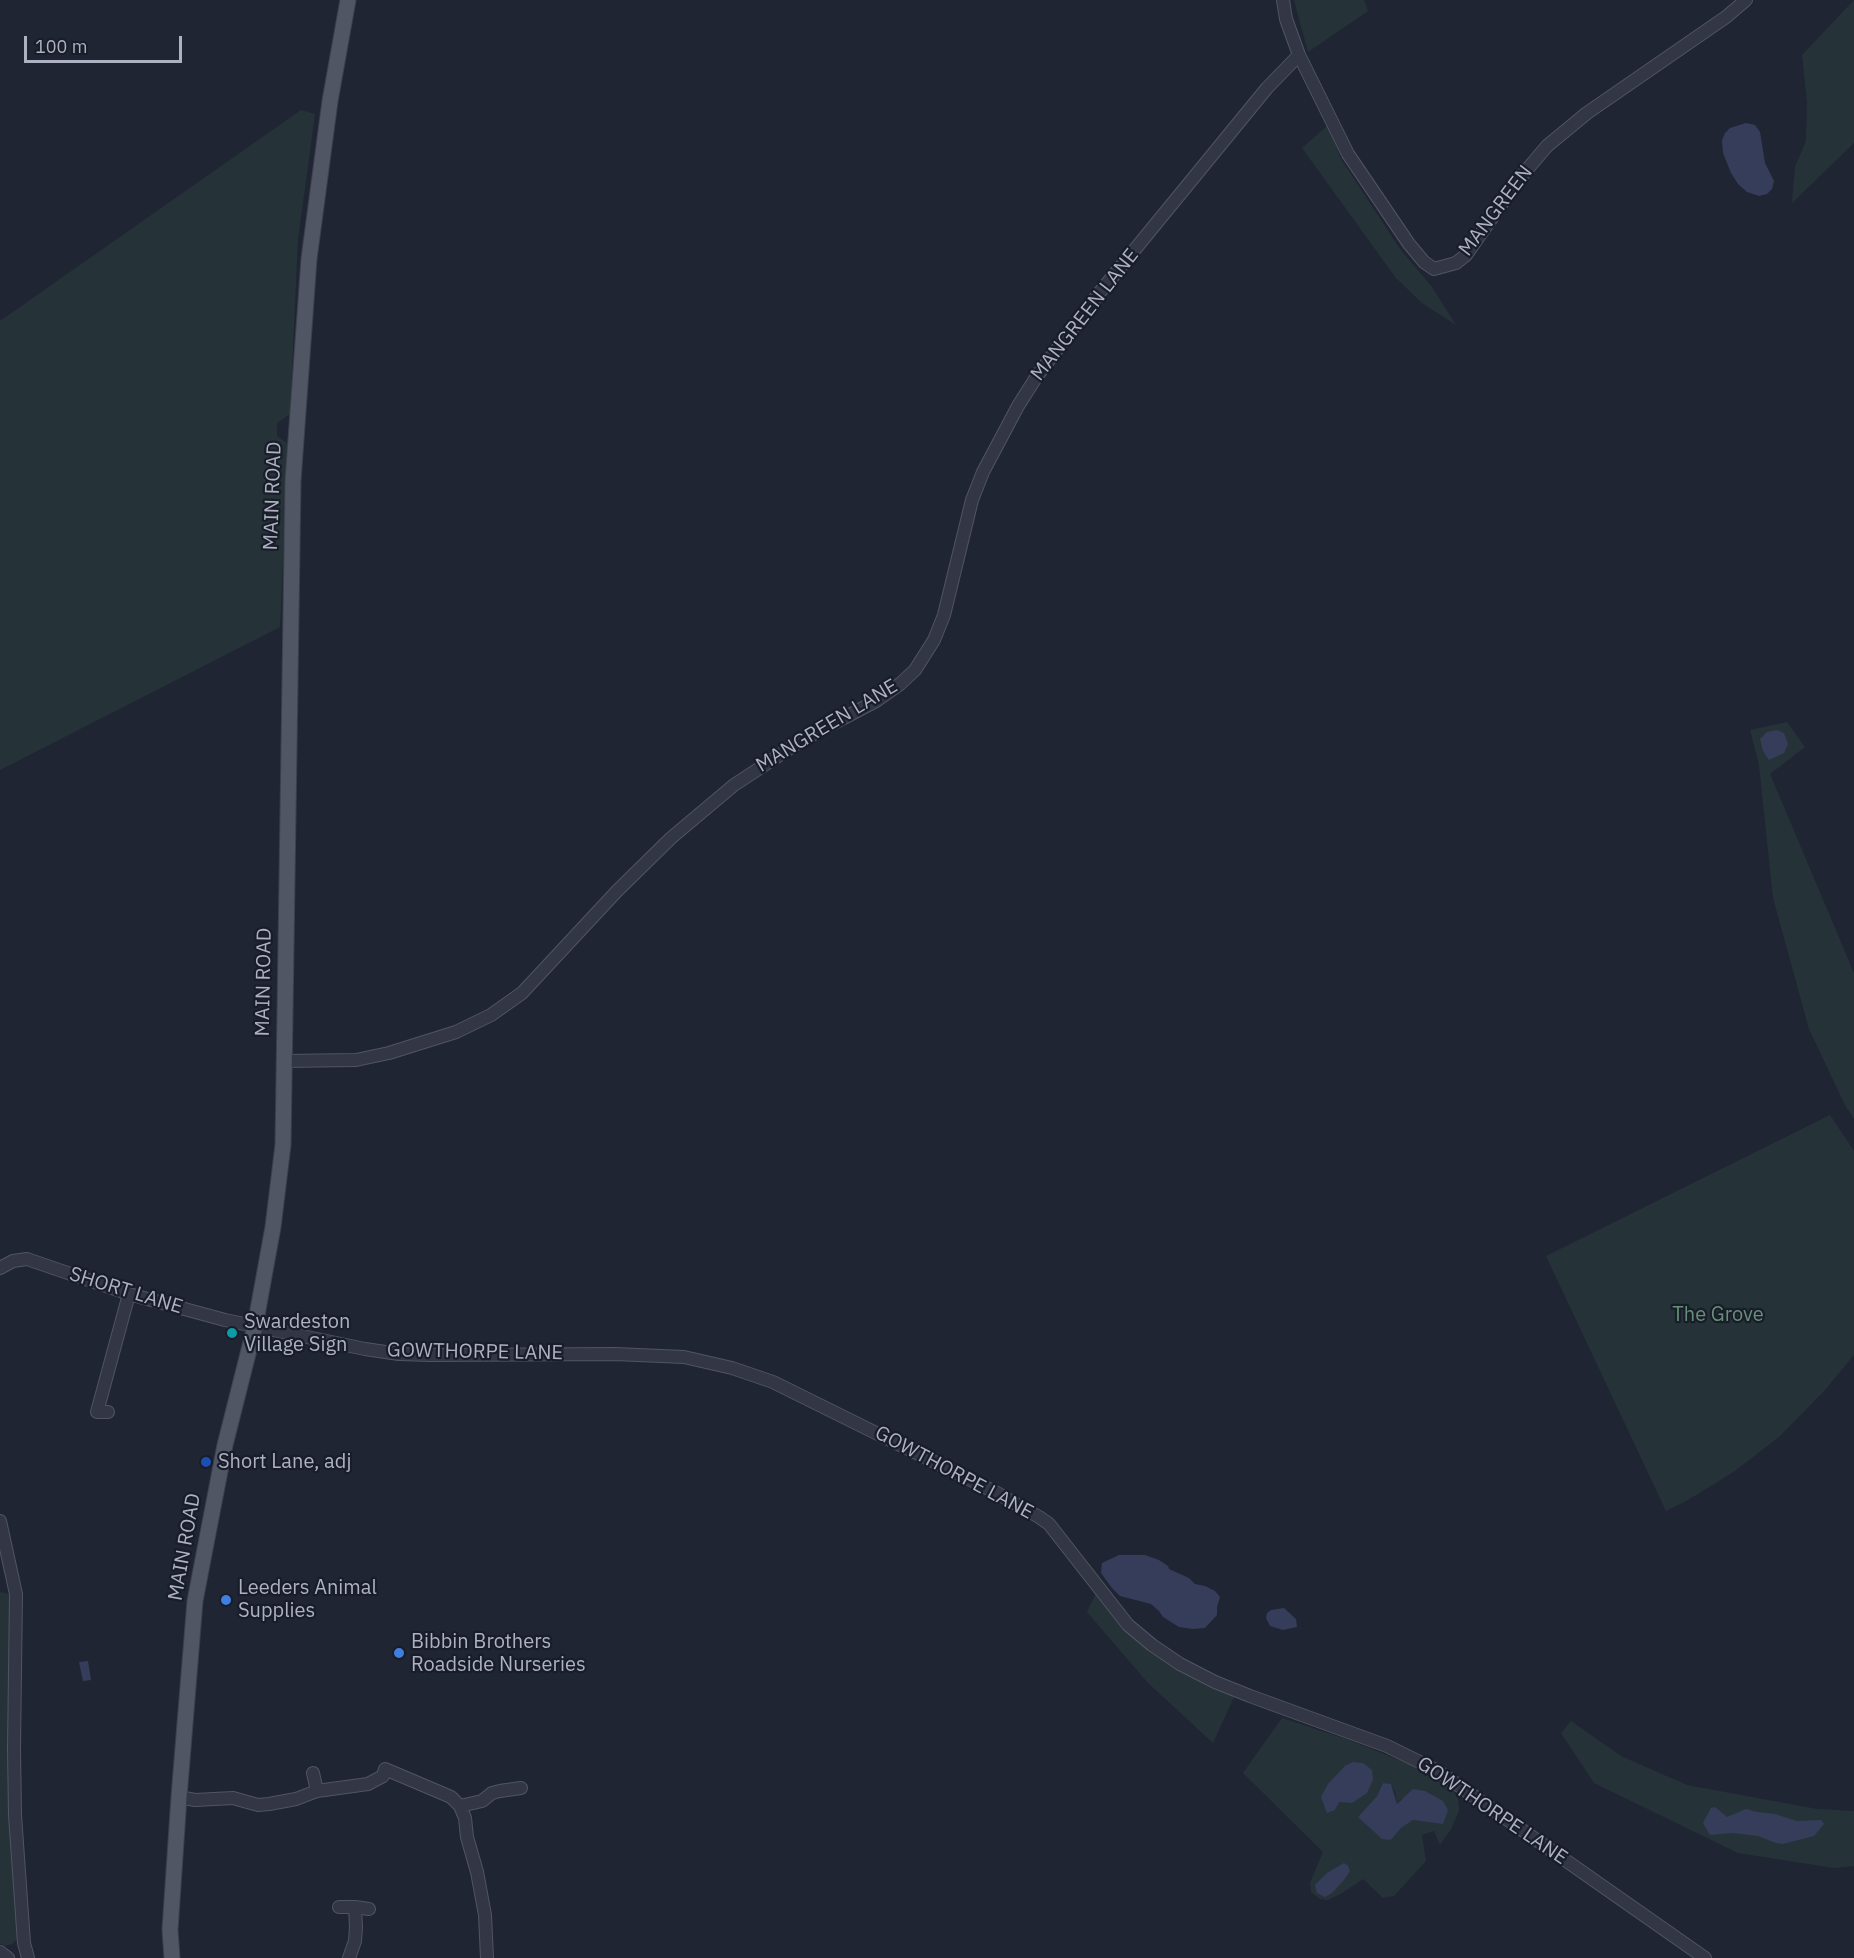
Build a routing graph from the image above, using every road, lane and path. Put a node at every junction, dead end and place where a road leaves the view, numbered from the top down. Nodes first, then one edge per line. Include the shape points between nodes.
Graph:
1 (348, 0) edge
2 (1283, 0) edge
3 (1746, 0) edge
4 (1299, 54) junction
5 (283, 1061) junction
6 (0, 1268) edge
7 (129, 1294) junction
8 (255, 1326) junction
9 (97, 1414) dead end
10 (0, 1521) edge
11 (313, 1773) dead end
12 (520, 1788) dead end
13 (317, 1791) junction
14 (179, 1797) junction
15 (460, 1806) junction
16 (339, 1907) dead end
17 (355, 1907) junction
18 (369, 1909) dead end
19 (0, 1952) edge
20 (8, 1958) edge
21 (28, 1958) edge
22 (172, 1958) edge
23 (349, 1958) edge
24 (487, 1958) edge
25 (1705, 1958) edge

1 - 5 main road, MAIN ROAD via 309,259 293,481
2 - 4 street, MANGREEN
3 - 4 street, MANGREEN via 1547,146 1519,179 1472,249 1444,268 1434,269 1424,262 1389,217 1348,154
4 - 5 street, MANGREEN LANE via 1100,292 1018,406 982,472 944,615 915,670 876,701 804,739 734,785 671,838 522,993 491,1015 456,1032 389,1053 356,1060
5 - 8 main road, MAIN ROAD via 283,1145
6 - 7 street, SHORT LANE via 27,1259
7 - 8 street, SHORT LANE
7 - 9 street
8 - 14 main road, MAIN ROAD via 225,1445 196,1593
8 - 25 street, GOWTHORPE LANE via 399,1354 684,1357 773,1382 997,1493 1050,1524 1128,1625 1180,1665 1250,1696 1387,1746 1438,1771
10 - 21 street via 16,1594 15,1815
11 - 13 street
12 - 15 street via 492,1793 482,1801
13 - 14 street via 258,1805 233,1798
13 - 15 street via 368,1784 383,1776 386,1769 451,1797
14 - 22 main road, MAIN ROAD via 170,1930
15 - 24 street via 485,1915
16 - 17 street
17 - 18 street
17 - 23 street via 357,1927
19 - 20 street

